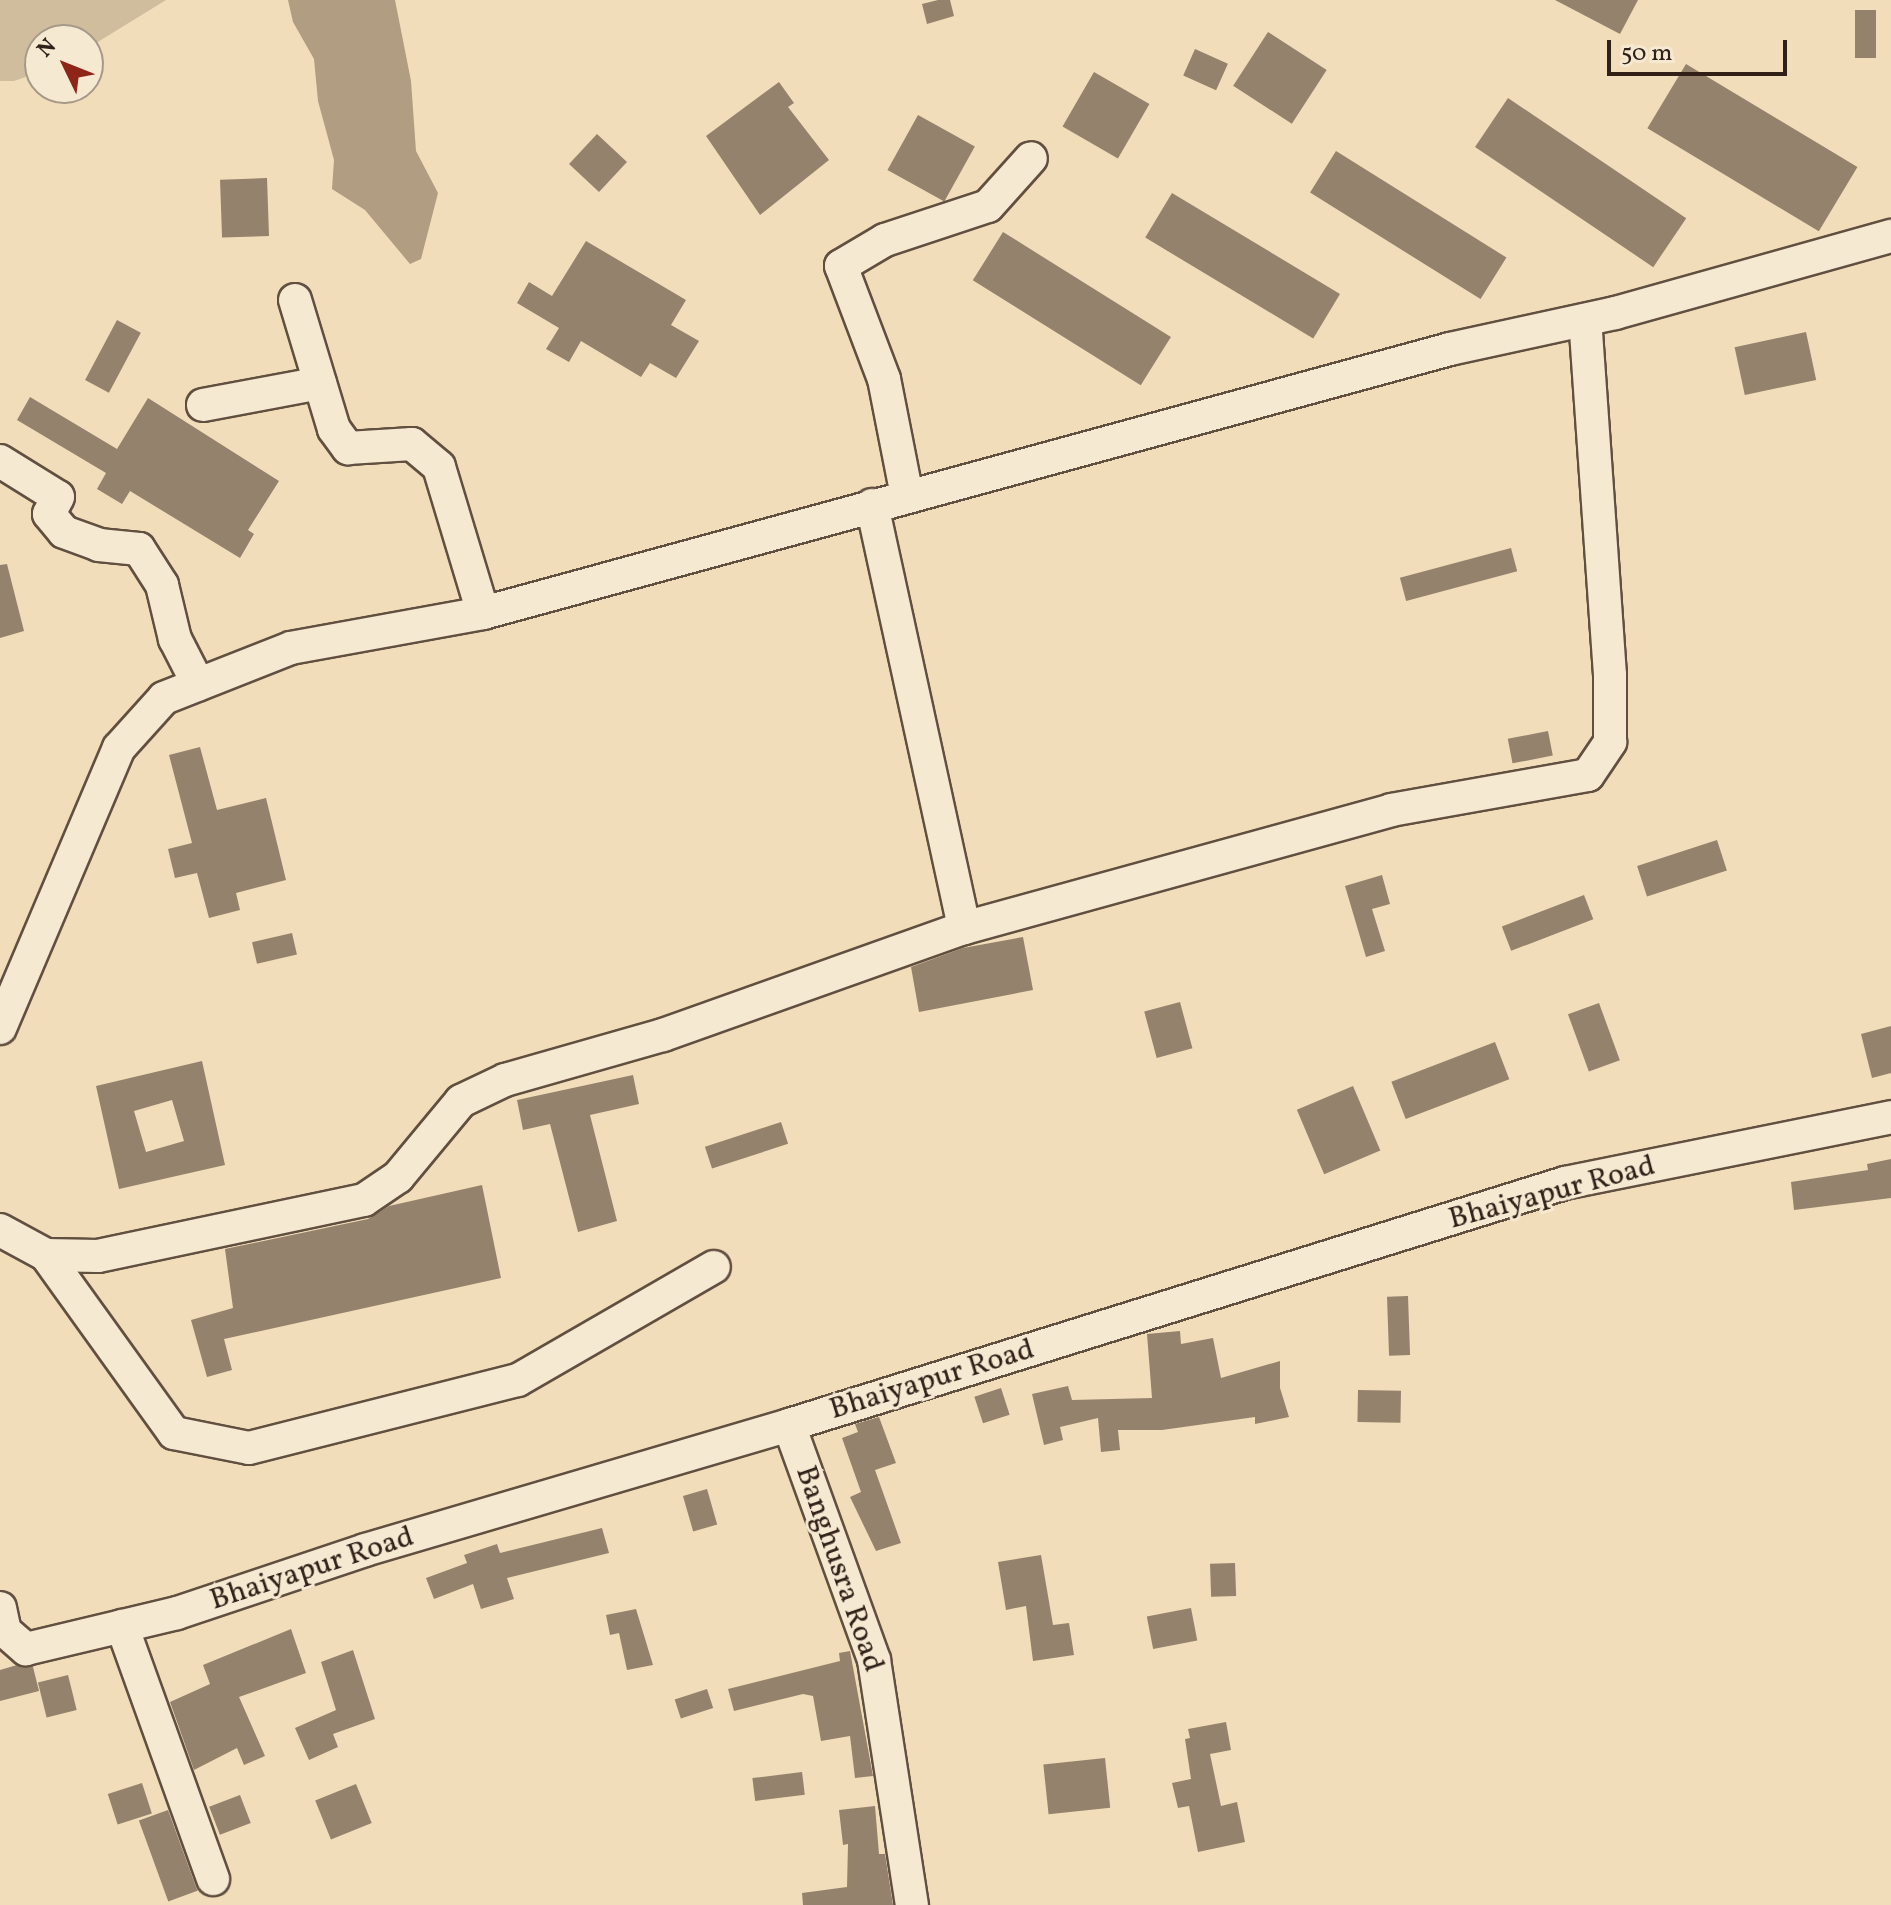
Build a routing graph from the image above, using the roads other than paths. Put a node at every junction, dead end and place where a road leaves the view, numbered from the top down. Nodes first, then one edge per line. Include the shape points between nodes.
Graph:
1 (1031, 158) dead end
2 (1891, 236) edge
3 (295, 300) dead end
4 (1585, 320) junction
5 (320, 383) junction
6 (203, 405) dead end
7 (0, 461) edge
8 (907, 496) junction
9 (872, 505) junction
10 (483, 613) junction
11 (198, 684) junction
12 (964, 928) junction
13 (0, 1028) edge
14 (1891, 1117) edge
15 (0, 1230) edge
16 (46, 1255) junction
17 (714, 1267) dead end
18 (789, 1425) junction
19 (2, 1625) edge
20 (122, 1626) junction
21 (213, 1879) dead end
22 (912, 1905) edge

1 - 8 street via 988,206 885,240 841,266 884,379
2 - 4 street
3 - 5 street
4 - 8 street via 1450,349
4 - 12 street via 1610,675 1610,742 1588,775 1391,810
5 - 6 street
5 - 10 street via 334,429 348,448 412,444 439,467
7 - 11 street via 58,497 49,514 64,532 99,545 139,549 162,585 175,639
8 - 9 street
9 - 10 street
9 - 12 street
10 - 11 street via 291,648
11 - 13 street via 164,698 119,748
12 - 16 street via 663,1035 505,1080 461,1101 398,1177 364,1200 98,1256
14 - 18 street, Bhaiyapur Road via 1565,1183
15 - 16 street
16 - 17 street via 174,1433 249,1448 518,1380
18 - 20 street, Bhaiyapur Road
18 - 22 street, Banghusra Road via 874,1660
19 - 20 street, Bhaiyapur Road via 26,1649
20 - 21 street

